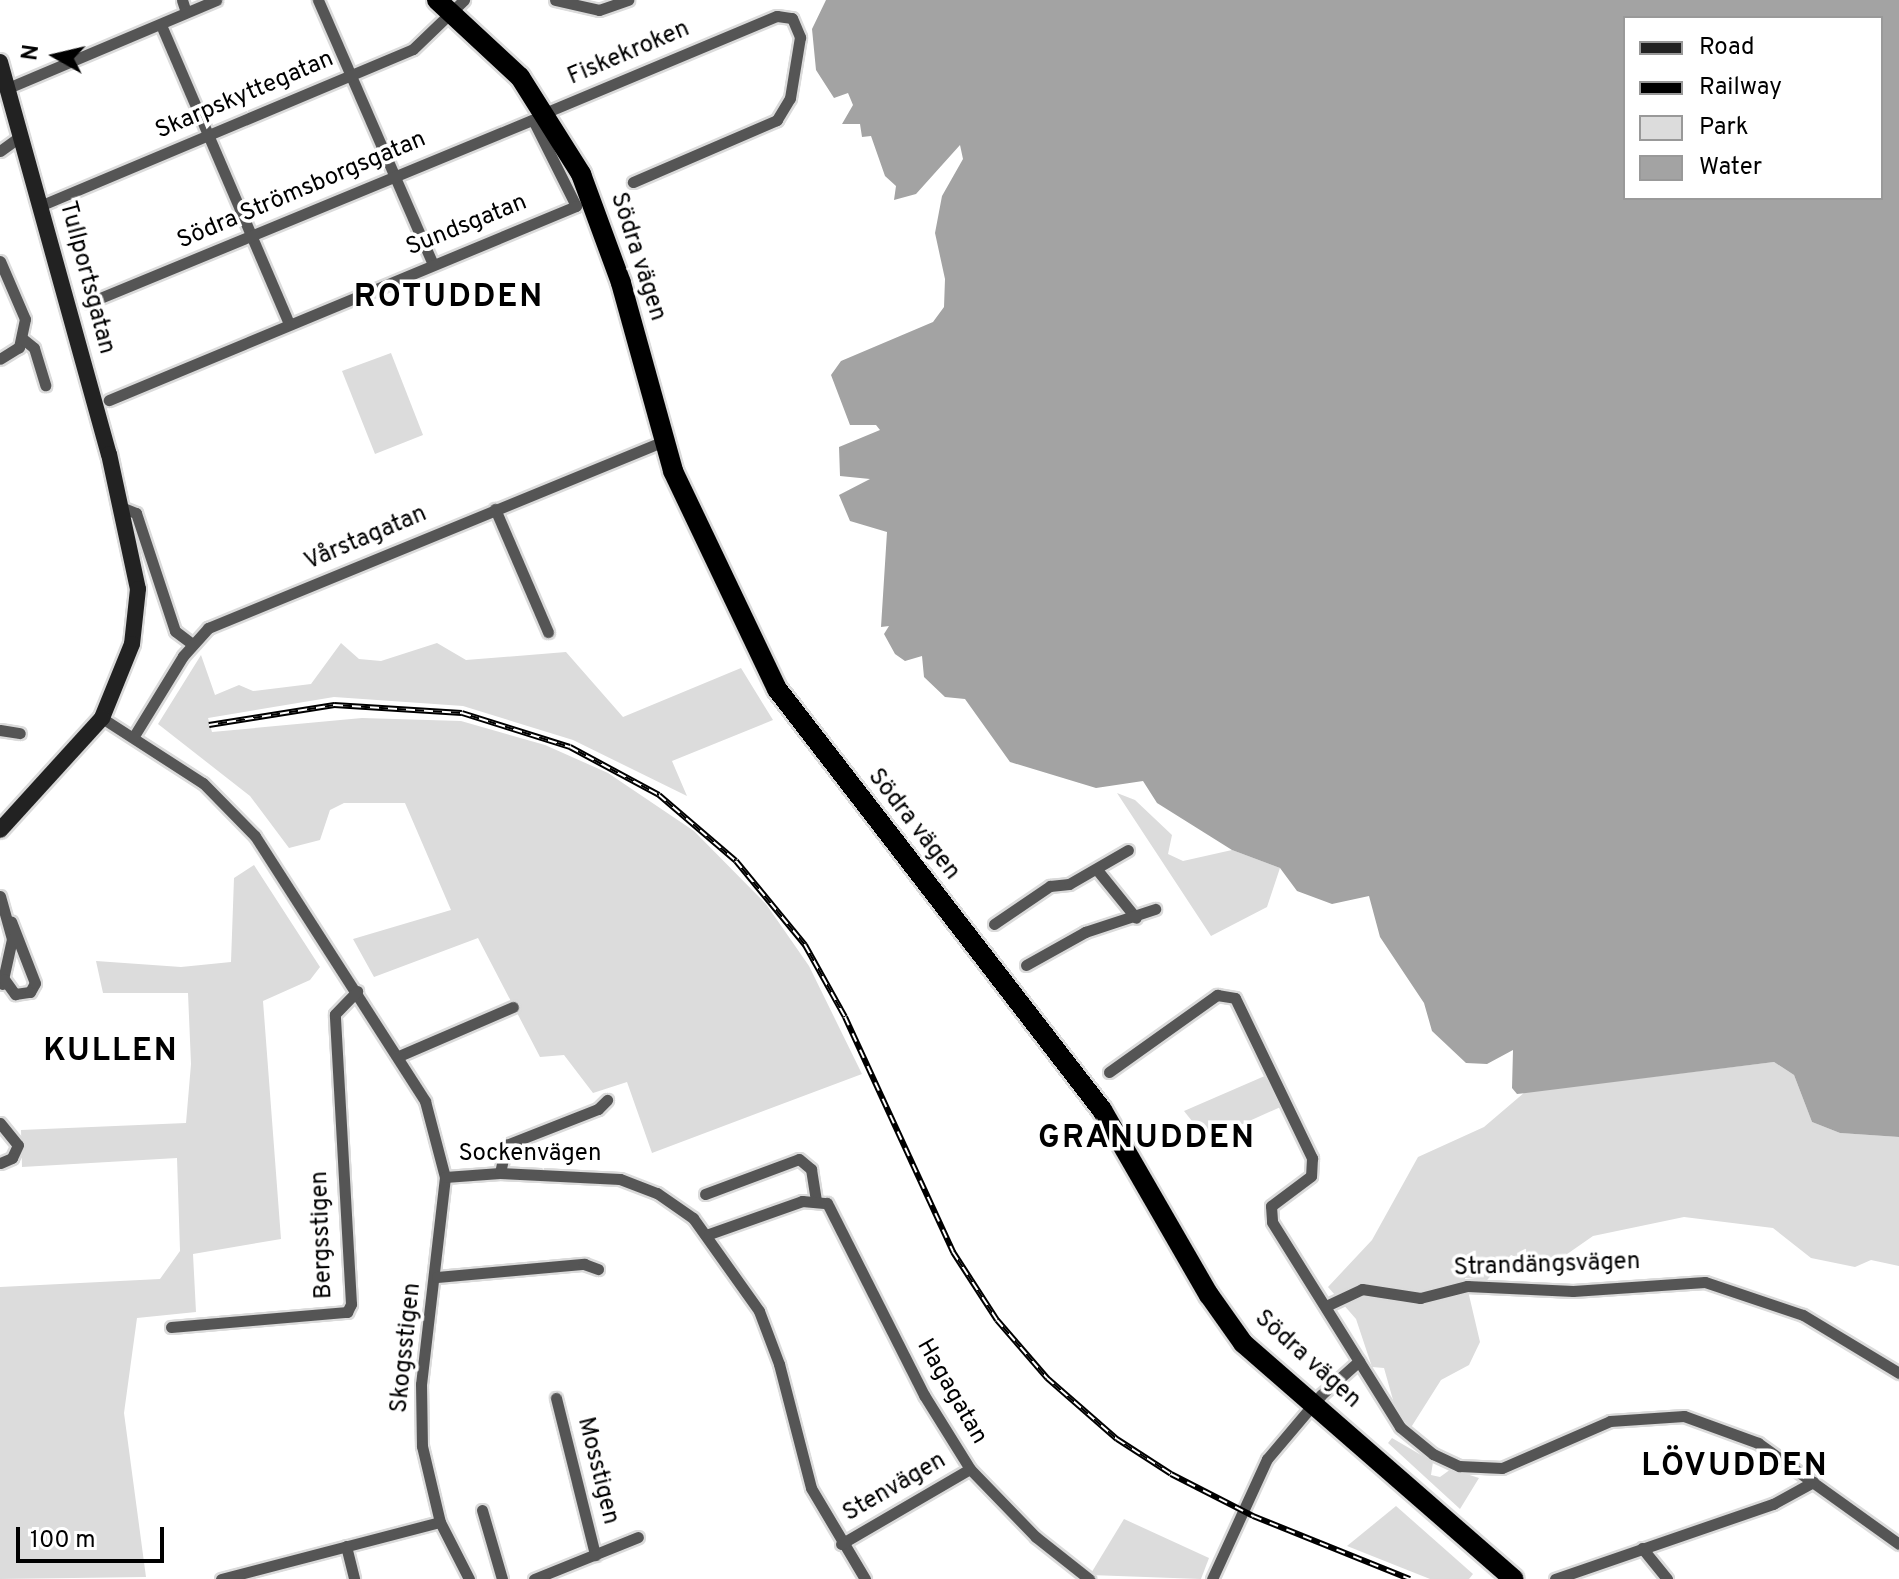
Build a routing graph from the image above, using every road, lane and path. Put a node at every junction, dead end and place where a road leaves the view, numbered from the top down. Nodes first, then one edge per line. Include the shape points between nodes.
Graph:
1 (182, 0) edge
2 (216, 0) edge
3 (318, 0) edge
4 (437, 0) edge
5 (555, 0) edge
6 (628, 0) edge
7 (459, 6) edge
8 (186, 12) junction
9 (161, 25) junction
10 (0, 62) edge
11 (350, 76) junction
12 (8, 88) junction
13 (540, 116) junction
14 (21, 136) junction
15 (206, 136) junction
16 (0, 151) edge
17 (396, 176) junction
18 (633, 182) dead end
19 (42, 205) junction
20 (249, 237) junction
21 (0, 261) edge
22 (433, 264) junction
23 (88, 303) dead end
24 (289, 324) junction
25 (23, 339) junction
26 (0, 359) edge
27 (45, 385) dead end
28 (109, 400) dead end
29 (664, 441) junction
30 (123, 508) junction
31 (495, 509) junction
32 (548, 632) dead end
33 (192, 644) junction
34 (102, 718) junction
35 (0, 730) edge
36 (20, 733) dead end
37 (134, 736) junction
38 (0, 830) edge
39 (1128, 850) dead end
40 (1098, 871) junction
41 (0, 896) edge
42 (1155, 909) dead end
43 (1136, 918) junction
44 (11, 921) junction
45 (994, 924) dead end
46 (1026, 965) dead end
47 (2, 985) edge
48 (357, 991) junction
49 (513, 1007) dead end
50 (399, 1056) junction
51 (1109, 1072) dead end
52 (607, 1100) dead end
53 (0, 1123) edge
54 (0, 1163) edge
55 (500, 1173) junction
56 (445, 1177) junction
57 (705, 1194) dead end
58 (816, 1199) junction
59 (709, 1234) junction
60 (598, 1269) dead end
61 (437, 1277) junction
62 (1326, 1306) junction
63 (171, 1327) dead end
64 (1359, 1361) junction
65 (1899, 1373) edge
66 (556, 1398) dead end
67 (1313, 1403) junction
68 (970, 1469) junction
69 (1813, 1482) junction
70 (482, 1510) dead end
71 (440, 1522) junction
72 (638, 1537) dead end
73 (841, 1544) junction
74 (1899, 1544) edge
75 (346, 1546) junction
76 (1642, 1548) junction
77 (595, 1555) junction
78 (221, 1579) edge
79 (354, 1579) edge
80 (469, 1579) edge
81 (502, 1579) edge
82 (534, 1579) edge
83 (865, 1579) edge
84 (1089, 1579) edge
85 (1212, 1579) edge
86 (1514, 1579) edge
87 (1555, 1579) edge
88 (1667, 1579) edge

1 - 8 street
2 - 8 street
3 - 11 street
4 - 7 highway, Södra vägen
5 - 6 street via 599,10
7 - 11 street, Skarpskyttegatan via 413,49
7 - 13 highway, Södra vägen via 520,77
8 - 9 street
9 - 12 street
9 - 15 street
10 - 12 main road, Tullportsgatan
11 - 15 street, Skarpskyttegatan
11 - 17 street
12 - 14 main road, Tullportsgatan
13 - 17 street, Södra Strömsborgsgatan
13 - 18 street, Fiskekroken via 777,16 792,18 800,37 790,98 777,120
13 - 22 street, Sundsgatan via 576,206
13 - 29 highway, Södra vägen via 601,223
14 - 16 street
14 - 19 main road, Tullportsgatan
15 - 19 street, Skarpskyttegatan
15 - 20 street
17 - 20 street, Södra Strömsborgsgatan
17 - 22 street
19 - 30 main road, Tullportsgatan
20 - 23 street, Södra Strömsborgsgatan
20 - 24 street
21 - 25 street via 18,294 25,319
22 - 24 street, Sundsgatan
24 - 28 street, Sundsgatan
25 - 26 street
25 - 27 street via 34,348
29 - 31 street, Vårstagatan
29 - 67 highway, Södra vägen via 681,493 777,689 1102,1110 1209,1295 1243,1343
30 - 33 street, Tullportsgatan via 136,513 175,631
30 - 34 main road, Tullportsgatan via 138,608
31 - 32 street
31 - 33 street, Vårstagatan via 208,628
33 - 37 street, Vårstagatan
34 - 37 street, Sockenvägen
34 - 38 main road
35 - 36 street
37 - 48 street, Sockenvägen via 203,783 235,813
39 - 40 street
40 - 43 street
40 - 45 street via 1050,886
41 - 44 street
42 - 43 street
43 - 46 street via 1085,932
44 - 47 street
44 - 47 street via 35,971 35,983 30,992 15,994
48 - 50 street, Sockenvägen
48 - 63 street, Bergsstigen via 335,1014 351,1304 347,1312
49 - 50 street
50 - 56 street, Sockenvägen via 434,1123
51 - 62 street via 1217,995 1235,998 1312,1158 1311,1176 1277,1201 1270,1214
52 - 55 street via 598,1109 506,1145
53 - 54 street via 18,1145 12,1158
55 - 56 street, Sockenvägen
55 - 59 street, Sockenvägen via 620,1179 679,1207
56 - 61 street, Skogsstigen
57 - 58 street, Hagagatan via 799,1159 811,1169
58 - 59 street
58 - 68 street, Hagagatan via 834,1210 916,1381
59 - 73 street, Sockenvägen via 759,1311 779,1364 811,1488
60 - 61 street via 584,1264
61 - 71 street, Skogsstigen via 420,1417 424,1462
62 - 64 street
62 - 65 street, Strandängsvägen via 1362,1289 1420,1298 1467,1286 1573,1291 1705,1282 1803,1315
64 - 67 street
64 - 69 street via 1412,1442 1459,1466 1520,1463 1610,1421 1665,1414 1739,1433
66 - 77 street, Mosstigen
67 - 85 street via 1263,1465
67 - 86 highway, Södra vägen
68 - 73 street, Stenvägen
68 - 84 street, Hagagatan via 1036,1537
69 - 74 street
69 - 76 street via 1773,1504
70 - 81 street
71 - 75 street
71 - 80 street
72 - 77 street, Mosstigen
73 - 83 street, Sockenvägen
75 - 78 street
75 - 79 street
76 - 87 street
76 - 88 street
77 - 82 street, Mosstigen

